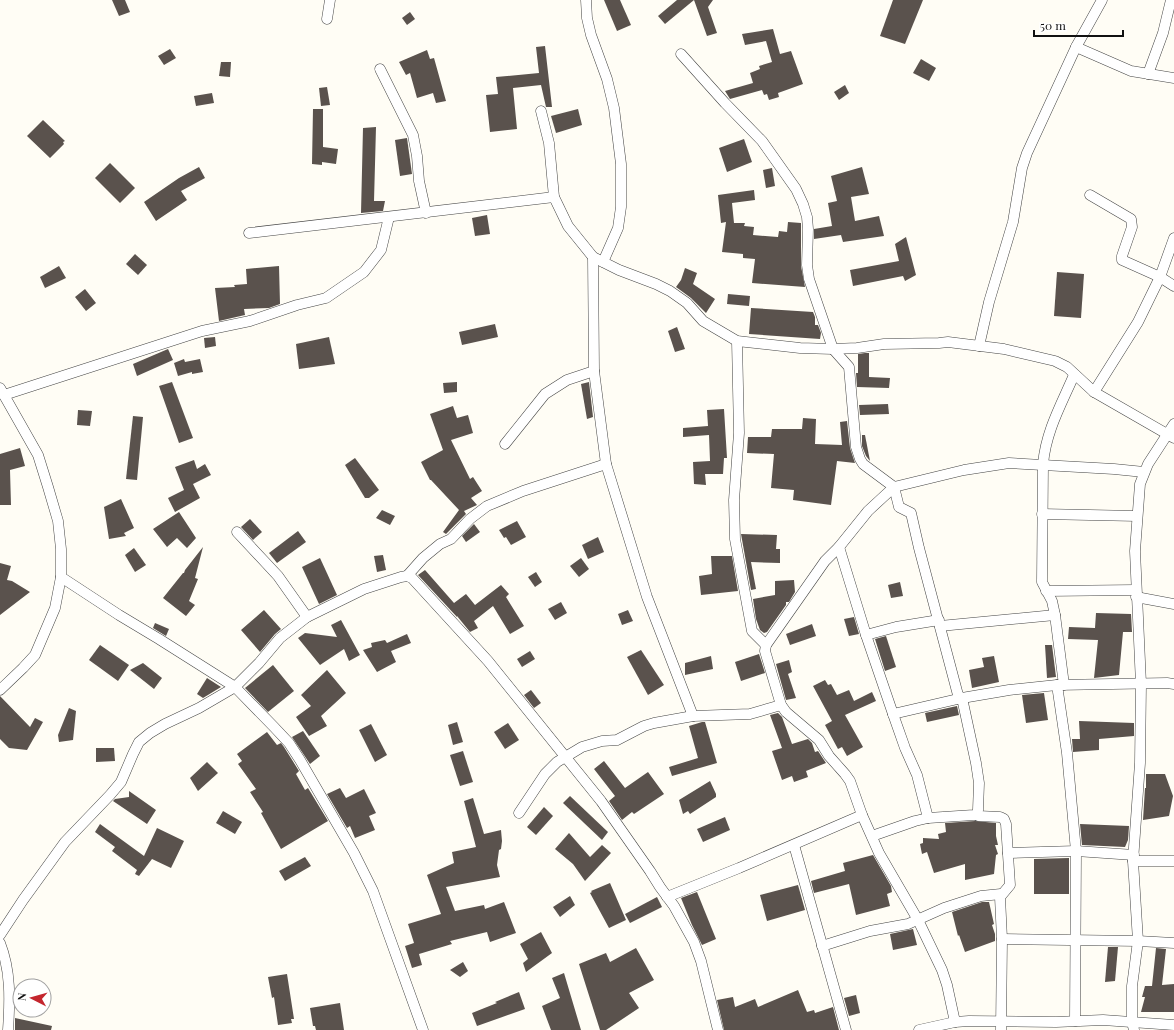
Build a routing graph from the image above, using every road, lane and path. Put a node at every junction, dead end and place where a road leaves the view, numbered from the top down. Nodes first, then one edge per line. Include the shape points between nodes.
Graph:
1 (330, 0) edge
2 (586, 0) edge
3 (1102, 0) edge
4 (1172, 3) edge
5 (327, 19) dead end
6 (1076, 47) junction
7 (681, 54) dead end
8 (380, 69) dead end
9 (1148, 74) junction
10 (1174, 78) edge
11 (541, 110) dead end
12 (1090, 195) dead end
13 (554, 197) junction
14 (426, 213) junction
15 (389, 217) junction
16 (249, 233) dead end
17 (1174, 238) edge
18 (593, 257) junction
19 (603, 262) junction
20 (1160, 277) junction
21 (1174, 286) edge
22 (737, 340) junction
23 (979, 346) junction
24 (833, 349) junction
25 (594, 371) junction
26 (1074, 375) junction
27 (2, 391) edge
28 (1094, 392) junction
29 (1174, 424) edge
30 (1170, 436) edge
31 (504, 444) dead end
32 (606, 464) junction
33 (1043, 464) junction
34 (1144, 472) junction
35 (894, 487) junction
36 (1042, 514) junction
37 (1137, 516) junction
38 (237, 532) dead end
39 (839, 547) junction
40 (407, 576) junction
41 (61, 577) junction
42 (1046, 590) junction
43 (1136, 593) junction
44 (1174, 604) edge
45 (1055, 614) junction
46 (308, 617) junction
47 (940, 623) junction
48 (866, 635) junction
49 (766, 645) junction
50 (1142, 684) junction
51 (1174, 684) edge
52 (1060, 685) junction
53 (235, 687) junction
54 (0, 690) edge
55 (962, 698) junction
56 (781, 705) junction
57 (893, 714) junction
58 (693, 716) junction
59 (565, 757) junction
60 (519, 813) dead end
61 (977, 814) junction
62 (862, 815) junction
63 (928, 818) junction
64 (872, 836) junction
65 (794, 844) junction
66 (1076, 851) junction
67 (1008, 852) junction
68 (1133, 858) junction
69 (1174, 861) edge
70 (1001, 894) junction
71 (667, 897) junction
72 (918, 920) junction
73 (0, 936) edge
74 (1002, 940) junction
75 (1075, 940) junction
76 (1138, 941) junction
77 (0, 943) edge
78 (1174, 943) edge
79 (822, 946) junction
80 (1075, 1021) junction
81 (955, 1022) junction
82 (1001, 1025) edge
83 (1174, 1025) edge
84 (1133, 1026) edge
85 (922, 1029) edge
86 (8, 1030) edge
87 (423, 1030) edge
88 (718, 1030) edge
89 (846, 1030) edge

1 - 5 street
2 - 19 street via 591,35 607,79 614,108 621,164 622,207 618,228
3 - 6 street
4 - 9 street
6 - 9 street via 1131,71
6 - 23 street via 1027,152 1013,222
7 - 24 street via 762,141 796,189 807,217 809,279
8 - 14 street via 414,135 419,181
9 - 10 street
11 - 13 street via 549,143
12 - 20 street via 1130,219 1132,227 1122,260
13 - 14 street
13 - 18 street via 568,226
14 - 15 street
15 - 16 street
15 - 27 street via 380,250 364,272 326,298 250,321 202,331
17 - 20 street
18 - 19 street
18 - 25 street
19 - 22 street via 670,291 687,303 703,322
20 - 21 street
20 - 28 street via 1138,322
22 - 24 street via 800,348
22 - 49 street via 739,434 734,500 735,539 752,632
23 - 24 street via 948,342
23 - 26 street via 1055,361 1067,367
24 - 35 street via 849,367 855,435 860,459
25 - 31 street via 567,380 545,394
25 - 32 street
26 - 28 street
26 - 33 street via 1049,430
27 - 41 street via 38,455 58,521
28 - 30 street
29 - 30 street
30 - 34 street
32 - 40 street via 523,491 488,506 470,518 451,539 440,544 423,558
32 - 58 street via 647,597
33 - 34 street
33 - 35 street via 1009,463 985,466
33 - 36 street
34 - 37 street via 1140,484
35 - 39 street via 868,511
35 - 47 street via 899,507 910,513
36 - 37 street
36 - 42 street via 1042,582
37 - 43 street
38 - 46 street via 278,576
39 - 48 street
39 - 49 street via 825,561
40 - 46 street via 364,589
40 - 59 street via 412,578 488,661
41 - 53 street
41 - 54 street via 55,608 35,655
42 - 43 street
42 - 45 street
43 - 44 street
43 - 50 street
45 - 47 street
45 - 52 street
46 - 53 street via 280,638
47 - 48 street via 896,627
47 - 55 street via 958,695
48 - 57 street
49 - 56 street via 765,651
50 - 51 street
50 - 52 street
50 - 68 street via 1140,763
52 - 55 street
52 - 66 street
53 - 73 street via 165,724 140,742 121,782 65,842 22,900
53 - 87 street via 288,743 354,853 373,891
55 - 57 street
55 - 61 street via 979,783
56 - 58 street via 750,714
56 - 62 street via 815,735 845,774
57 - 63 street via 917,774
58 - 59 street via 644,726 617,740 582,747
59 - 60 street via 545,774
59 - 71 street via 601,801
61 - 63 street
61 - 67 street via 1004,819
62 - 64 street
62 - 65 street
63 - 64 street
64 - 72 street via 879,853
65 - 71 street
65 - 79 street
66 - 67 street
66 - 68 street
66 - 75 street
67 - 70 street via 1010,885
68 - 69 street
68 - 76 street
70 - 72 street via 981,896
70 - 74 street
71 - 88 street via 694,942
72 - 79 street
72 - 81 street via 942,970
74 - 75 street
74 - 82 street
75 - 76 street
75 - 80 street
76 - 78 street
76 - 84 street via 1132,986
77 - 86 street via 9,973
79 - 89 street
80 - 82 street
80 - 84 street via 1103,1020
81 - 82 street
81 - 85 street
83 - 84 street

